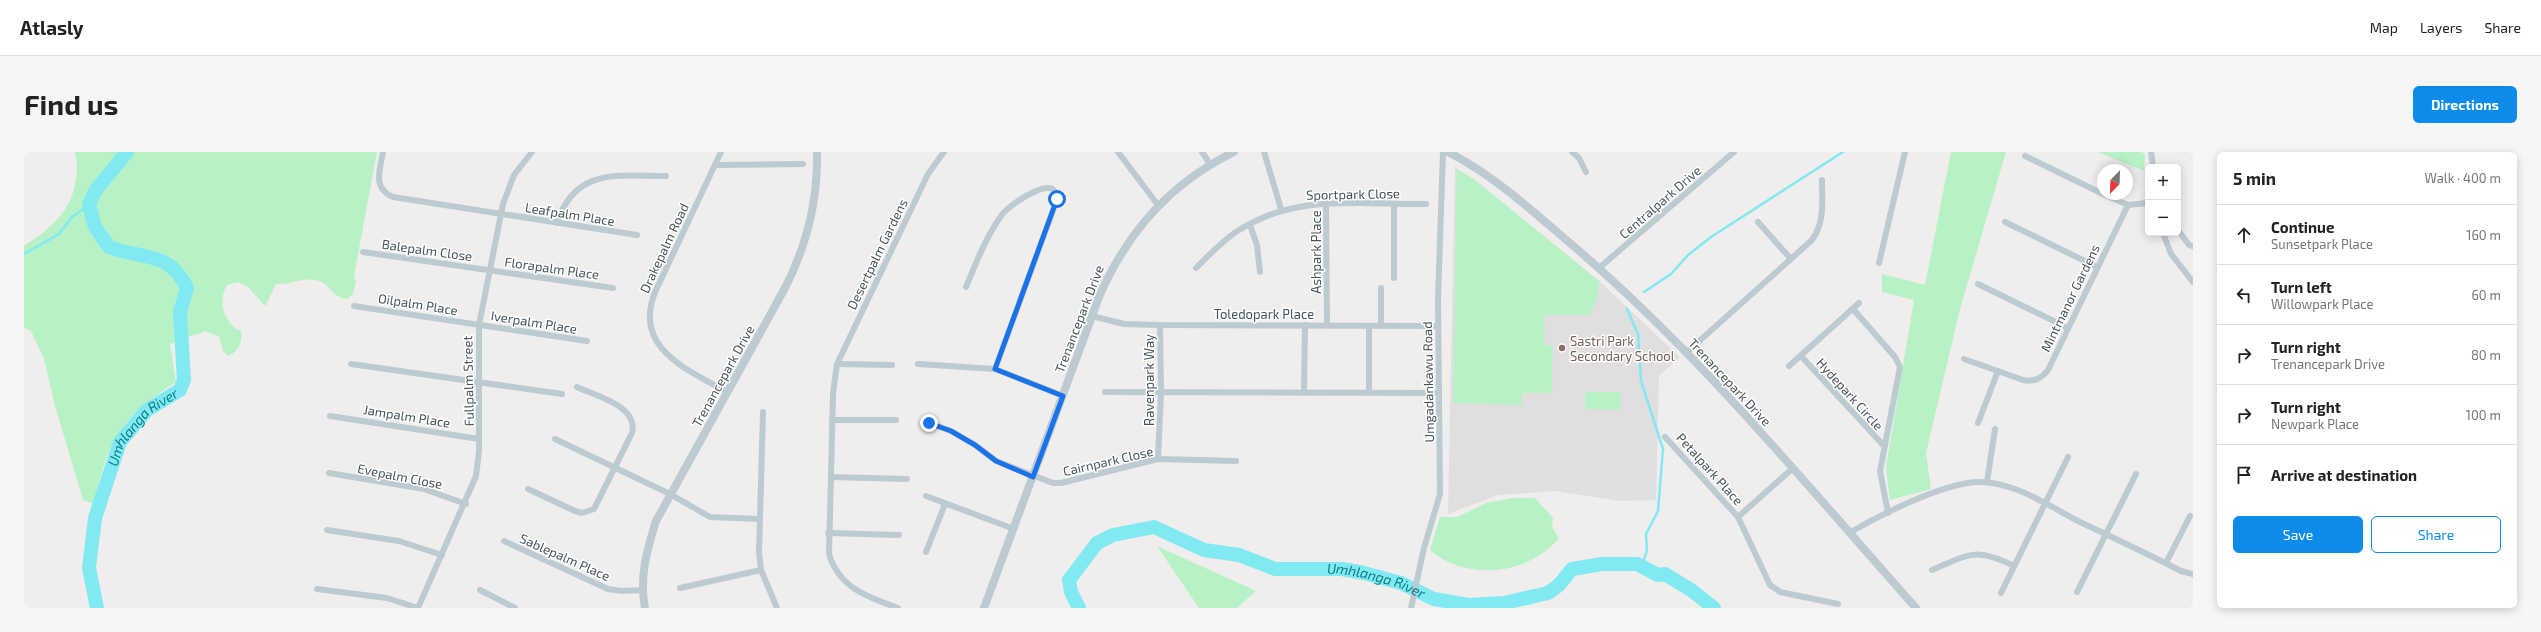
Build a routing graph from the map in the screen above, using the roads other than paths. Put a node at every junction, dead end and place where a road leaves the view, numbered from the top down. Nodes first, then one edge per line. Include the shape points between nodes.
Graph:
1 (383, 152) edge
2 (532, 152) edge
3 (721, 152) edge
4 (817, 152) edge
5 (1118, 152) edge
6 (1202, 152) edge
7 (1234, 152) edge
8 (1264, 152) edge
9 (1443, 152) edge
10 (1448, 152) edge
11 (1572, 152) edge
12 (1734, 152) edge
13 (1906, 152) edge
14 (2151, 152) edge
15 (940, 153) edge
16 (2025, 156) dead end
17 (803, 164) dead end
18 (1210, 164) junction
19 (2153, 164) edge
20 (716, 165) junction
21 (1586, 172) dead end
22 (666, 176) dead end
23 (1822, 180) dead end
24 (2097, 191) edge
25 (2117, 200) edge
26 (1326, 203) junction
27 (2145, 203) edge
28 (1394, 204) junction
29 (1426, 204) dead end
30 (1158, 205) junction
31 (2128, 205) junction
32 (1281, 209) junction
33 (500, 214) junction
34 (1758, 222) dead end
35 (2005, 222) dead end
36 (557, 223) junction
37 (1250, 225) junction
38 (2181, 234) edge
39 (637, 235) dead end
40 (2164, 236) edge
41 (2193, 246) edge
42 (363, 252) dead end
43 (1791, 258) junction
44 (1879, 263) dead end
45 (2098, 267) junction
46 (1196, 268) dead end
47 (1600, 268) junction
48 (488, 270) junction
49 (1260, 272) dead end
50 (1394, 278) dead end
51 (2193, 282) edge
52 (1978, 284) dead end
53 (966, 287) dead end
54 (613, 288) dead end
55 (1381, 288) dead end
56 (1859, 303) dead end
57 (354, 306) dead end
58 (1853, 309) junction
59 (1092, 316) junction
60 (479, 325) junction
61 (1160, 325) junction
62 (1305, 325) junction
63 (1327, 326) junction
64 (1369, 326) junction
65 (1381, 326) junction
66 (1438, 326) junction
67 (2068, 328) junction
68 (587, 341) dead end
69 (1687, 352) junction
70 (1801, 356) junction
71 (1964, 359) dead end
72 (351, 364) dead end
73 (837, 364) junction
74 (918, 364) dead end
75 (892, 365) dead end
76 (1789, 366) dead end
77 (995, 369) junction
78 (1998, 371) junction
79 (478, 382) junction
80 (577, 387) dead end
81 (727, 392) junction
82 (1105, 392) dead end
83 (1161, 392) junction
84 (1304, 392) junction
85 (1369, 392) junction
86 (1439, 393) junction
87 (562, 394) dead end
88 (1063, 396) junction
89 (763, 412) dead end
90 (330, 416) dead end
91 (832, 420) junction
92 (896, 420) dead end
93 (929, 423) dead end
94 (1978, 423) dead end
95 (1995, 429) dead end
96 (1665, 437) dead end
97 (479, 439) junction
98 (555, 439) dead end
99 (1884, 446) junction
100 (2068, 457) dead end
101 (1158, 459) junction
102 (1236, 461) dead end
103 (615, 468) junction
104 (1793, 468) junction
105 (329, 473) dead end
106 (2136, 474) dead end
107 (831, 476) junction
108 (1033, 477) junction
109 (907, 479) dead end
110 (1987, 482) junction
111 (528, 489) dead end
112 (670, 494) junction
113 (926, 496) dead end
114 (466, 504) junction
115 (945, 504) junction
116 (2045, 504) junction
117 (1888, 513) junction
118 (2190, 516) dead end
119 (1738, 517) junction
120 (759, 518) junction
121 (1014, 529) junction
122 (327, 530) dead end
123 (828, 533) junction
124 (1849, 533) junction
125 (2106, 534) junction
126 (899, 535) dead end
127 (504, 541) dead end
128 (926, 552) dead end
129 (442, 555) junction
130 (2166, 563) junction
131 (2014, 566) junction
132 (761, 570) junction
133 (1932, 570) dead end
134 (2193, 574) edge
135 (680, 588) dead end
136 (317, 589) dead end
137 (480, 590) dead end
138 (642, 590) junction
139 (2077, 592) dead end
140 (2001, 593) dead end
141 (1838, 604) dead end
142 (418, 608) edge
143 (515, 608) edge
144 (645, 608) edge
145 (777, 608) edge
146 (898, 608) edge
147 (984, 608) edge
148 (1410, 608) edge
149 (1916, 608) edge

1 - 33 street, Leafpalm Place via 379,180 384,194
2 - 33 street, Fullpalm Street via 514,175
3 - 20 street, Drakepalm Road
4 - 81 street, Trenancepark Drive via 814,205 802,252 785,288
5 - 30 street
6 - 18 street
7 - 18 street, Trenancepark Drive
8 - 32 street
9 - 66 street, Umgadankawu Road
10 - 47 street, Trenancepark Drive via 1494,179
11 - 21 street via 1579,158
12 - 47 street, Centralpark Drive
13 - 44 street
14 - 19 street
15 - 73 street, Desertpalm Gardens
16 - 24 street
17 - 20 street
18 - 30 street, Trenancepark Drive via 1185,180
20 - 81 street, Drakepalm Road via 654,294 650,317 653,335 664,353 680,366
22 - 36 street via 605,176 591,180 579,187 570,197
23 - 43 street via 1822,220 1819,230
25 - 31 street
26 - 28 street, Sportpark Close
26 - 32 street, Sportpark Close
26 - 63 street, Ashpark Place
27 - 31 street
28 - 29 street, Sportpark Close
28 - 50 street
30 - 59 street, Trenancepark Drive via 1123,248 1106,279
31 - 45 street, Mintmanor Gardens
32 - 37 street, Sportpark Close
33 - 36 street, Leafpalm Place
33 - 48 street, Fullpalm Street
34 - 43 street
35 - 45 street
36 - 39 street, Leafpalm Place
37 - 46 street, Sportpark Close via 1229,238
37 - 49 street via 1257,245
38 - 41 street via 2189,245
40 - 51 street via 2171,254
42 - 48 street, Balepalm Close
43 - 69 street
45 - 67 street, Mintmanor Gardens
47 - 69 street, Trenancepark Drive
48 - 54 street, Florapalm Place
48 - 60 street, Fullpalm Street
52 - 67 street
53 - 77 street via 993,230 1007,208 1038,190 1055,193 1055,205
55 - 65 street
56 - 58 street, Hydepark Circle
57 - 60 street, Oilpalm Place
58 - 70 street, Hydepark Circle
58 - 99 street, Hydepark Circle via 1895,357 1900,367
59 - 61 street, Toledopark Place via 1124,324
59 - 88 street, Trenancepark Drive
60 - 68 street, Iverpalm Place
60 - 79 street, Fullpalm Street
61 - 62 street, Toledopark Place
61 - 83 street, Ravenpark Way
62 - 63 street, Toledopark Place
62 - 84 street
63 - 64 street, Toledopark Place
64 - 65 street, Toledopark Place
64 - 85 street
65 - 66 street, Toledopark Place
66 - 86 street, Umgadankawu Road
67 - 78 street, Mintmanor Gardens via 2048,370 2040,378 2028,381
69 - 104 street, Trenancepark Drive
70 - 76 street, Hydepark Circle
70 - 99 street, Hydepark Circle
71 - 78 street, Mintmanor Gardens
72 - 79 street
73 - 75 street
73 - 91 street, Desertpalm Gardens
74 - 77 street
77 - 88 street
78 - 94 street
79 - 87 street
79 - 97 street, Fullpalm Street
80 - 103 street via 624,409 631,416 634,426 632,433
81 - 112 street, Trenancepark Drive
82 - 83 street
83 - 84 street
83 - 101 street, Ravenpark Way
84 - 85 street
85 - 86 street
86 - 148 street, Umgadankawu Road via 1440,494
88 - 108 street, Trenancepark Drive
89 - 120 street
90 - 97 street, Jampalm Place
91 - 92 street
91 - 107 street, Desertpalm Gardens
93 - 108 street, Cairnpark Close via 951,431 996,461
95 - 110 street
96 - 119 street, Petalpark Place
97 - 114 street, Fullpalm Street via 476,476
98 - 103 street
99 - 117 street, Hydepark Circle via 1880,476
100 - 116 street
101 - 102 street, Cairnpark Close
101 - 108 street, Cairnpark Close via 1061,483
103 - 111 street via 598,503 588,512 575,511
103 - 112 street
104 - 119 street, Petalpark Place
104 - 124 street, Trenancepark Drive
105 - 114 street, Evepalm Close via 424,489
106 - 125 street
107 - 109 street
107 - 123 street, Desertpalm Gardens
108 - 121 street, Trenancepark Drive
110 - 116 street via 2015,490
110 - 117 street via 1956,486
112 - 120 street via 710,517
112 - 138 street, Trenancepark Drive via 656,521 646,553
113 - 115 street
114 - 129 street, Fullpalm Street
115 - 121 street
115 - 128 street
116 - 125 street
116 - 131 street
117 - 124 street
118 - 130 street
119 - 141 street, Petalpark Place via 1770,585 1780,592
120 - 132 street
121 - 147 street, Trenancepark Drive
122 - 129 street via 399,541
123 - 126 street
123 - 146 street, Desertpalm Gardens via 829,554 841,579 861,594
124 - 149 street, Trenancepark Drive
125 - 130 street
125 - 139 street
127 - 138 street, Sablepalm Place via 608,589 622,592
129 - 142 street, Fullpalm Street
130 - 134 street
131 - 133 street via 1977,553
131 - 140 street
132 - 135 street
132 - 145 street
136 - 142 street via 387,598
137 - 143 street
138 - 144 street, Trenancepark Drive

